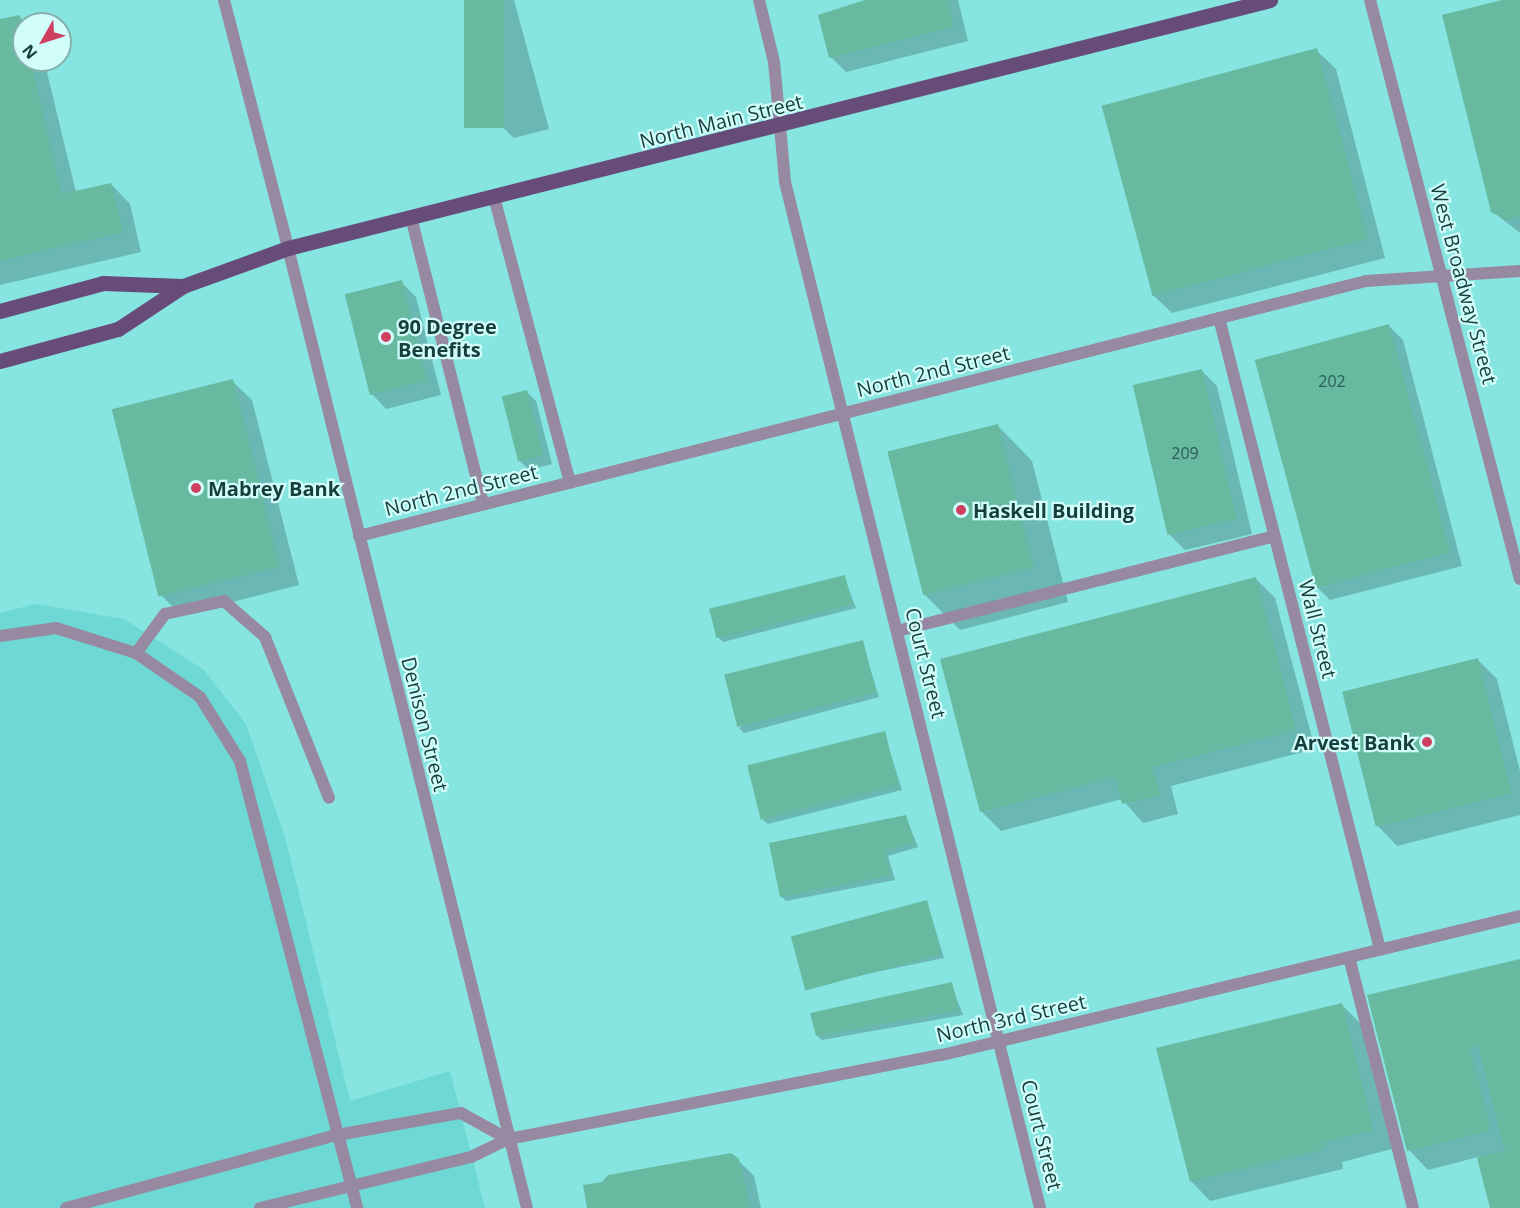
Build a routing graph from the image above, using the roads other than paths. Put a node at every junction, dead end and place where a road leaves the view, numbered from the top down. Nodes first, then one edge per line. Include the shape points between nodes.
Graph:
1 (224, 0) edge
2 (759, 0) edge
3 (1270, 0) edge
4 (1370, 0) edge
5 (780, 126) junction
6 (494, 197) junction
7 (411, 217) junction
8 (288, 248) junction
9 (1520, 271) edge
10 (1442, 277) junction
11 (183, 286) junction
12 (0, 311) edge
13 (1219, 318) junction
14 (0, 361) edge
15 (844, 413) junction
16 (570, 483) junction
17 (483, 504) junction
18 (359, 536) junction
19 (1274, 536) junction
20 (1520, 579) edge
21 (897, 631) junction
22 (0, 636) edge
23 (136, 653) junction
24 (329, 798) dead end
25 (1520, 916) edge
26 (1380, 949) junction
27 (1349, 957) junction
28 (999, 1041) junction
29 (337, 1135) junction
30 (508, 1139) junction
31 (351, 1183) junction
32 (66, 1208) edge
33 (260, 1208) edge
34 (357, 1208) edge
35 (527, 1208) edge
36 (1040, 1208) edge
37 (1413, 1208) edge

1 - 8 street, Denison Street
2 - 5 street, Court Street via 774,62
3 - 5 main road, North Main Street
4 - 10 street, West Broadway Street
5 - 6 main road, North Main Street
5 - 15 street, Court Street via 785,182
6 - 7 main road, North Main Street
6 - 16 street
7 - 8 main road, North Main Street
7 - 17 street
8 - 11 main road, North Main Street
8 - 18 street, Denison Street
9 - 10 street, North 2nd Street
10 - 13 street, North 2nd Street via 1366,281
10 - 20 street, West Broadway Street
11 - 12 main road, North Main Street via 103,283
11 - 14 main road, North Main Street via 118,329
13 - 15 street, North 2nd Street
13 - 19 street, Wall Street
15 - 16 street, North 2nd Street
15 - 21 street, Court Street
16 - 17 street, North 2nd Street
17 - 18 street, North 2nd Street
18 - 30 street, Denison Street
19 - 21 street
19 - 26 street, Wall Street
21 - 28 street, Court Street
22 - 23 street via 56,628
23 - 24 street via 165,614 224,601 265,638
23 - 29 street via 200,697 240,761
25 - 26 street, North 3rd Street
26 - 27 street, North 3rd Street
27 - 28 street, North 3rd Street
27 - 37 street
28 - 30 street, North 3rd Street
28 - 36 street, Court Street
29 - 30 street via 461,1113
29 - 31 street
29 - 32 street
30 - 31 street, North 3rd Street via 471,1157
30 - 35 street, Denison Street
31 - 33 street, North 3rd Street
31 - 34 street

